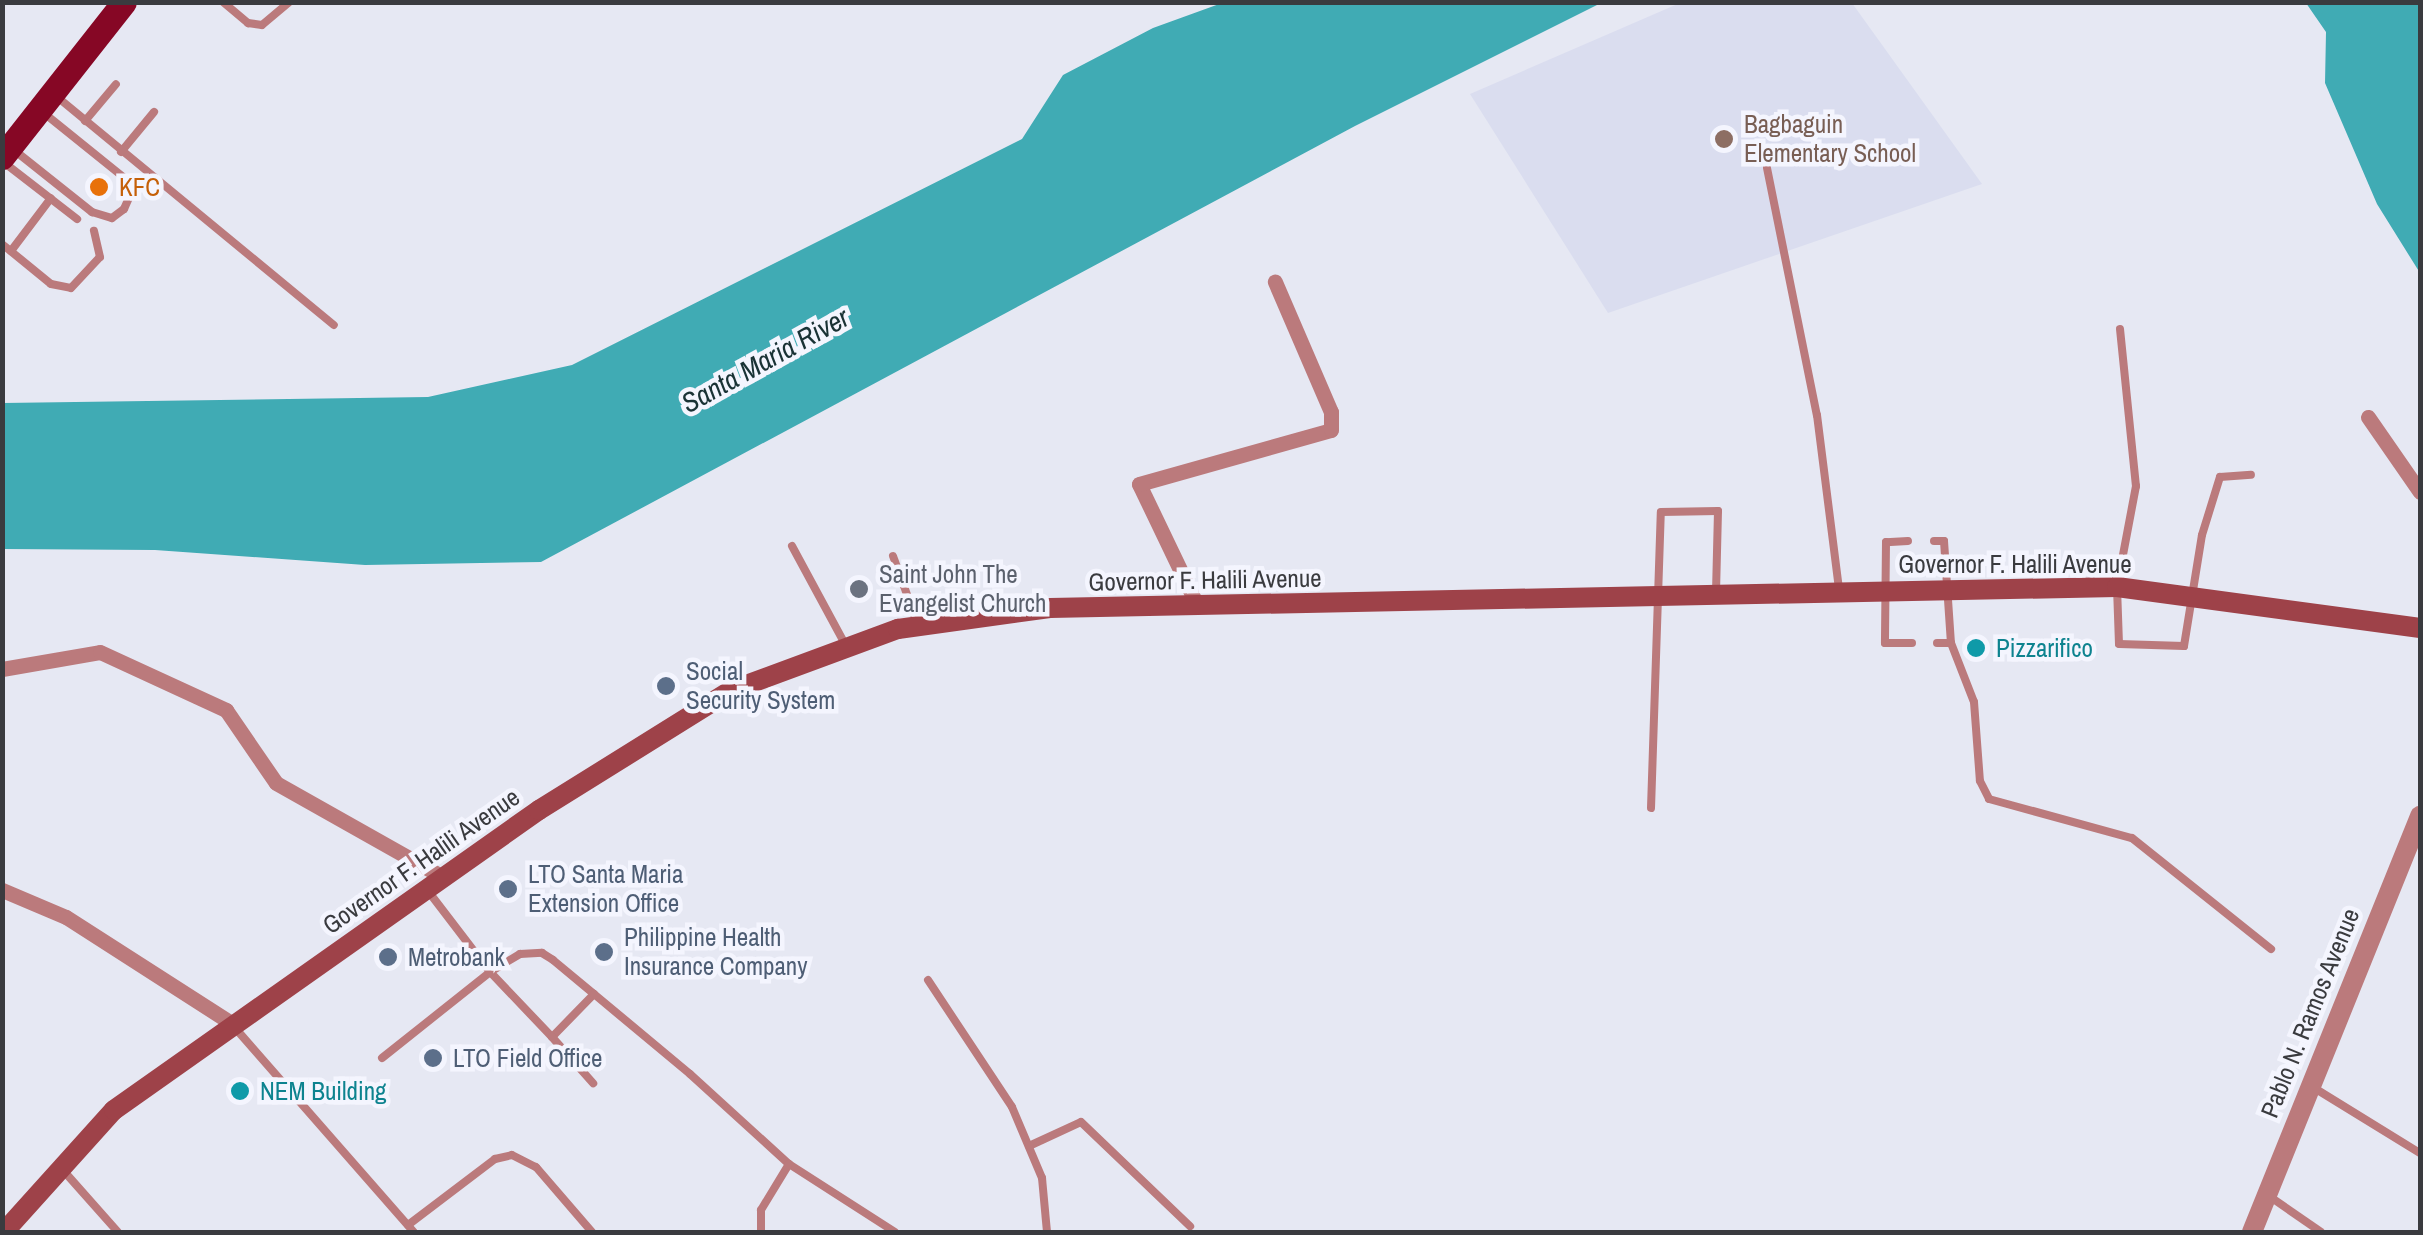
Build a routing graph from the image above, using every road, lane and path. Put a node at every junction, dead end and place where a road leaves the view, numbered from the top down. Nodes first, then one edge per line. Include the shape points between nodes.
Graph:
1 (124, 2) edge
2 (223, 2) edge
3 (290, 2) edge
4 (116, 84) dead end
5 (46, 101) junction
6 (154, 112) dead end
7 (84, 121) junction
8 (121, 152) junction
9 (5, 155) edge
10 (1767, 168) dead end
11 (51, 198) junction
12 (77, 218) dead end
13 (94, 231) dead end
14 (2, 244) edge
15 (11, 252) junction
16 (1275, 282) dead end
17 (334, 325) dead end
18 (2120, 329) dead end
19 (2368, 417) dead end
20 (2251, 475) dead end
21 (2420, 492) edge
22 (1908, 541) dead end
23 (1934, 541) dead end
24 (792, 546) dead end
25 (893, 556) dead end
26 (2117, 586) junction
27 (1840, 588) junction
28 (1886, 588) junction
29 (1948, 588) junction
30 (1716, 593) junction
31 (2192, 594) junction
32 (1660, 595) junction
33 (1197, 605) junction
34 (918, 625) junction
35 (2420, 628) edge
36 (1912, 642) dead end
37 (1937, 643) dead end
38 (1950, 643) junction
39 (846, 646) junction
40 (2, 670) edge
41 (1652, 808) dead end
42 (2420, 816) edge
43 (434, 882) junction
44 (2, 890) edge
45 (2271, 949) dead end
46 (490, 972) junction
47 (928, 980) dead end
48 (594, 994) junction
49 (231, 1022) junction
50 (552, 1037) junction
51 (382, 1058) dead end
52 (593, 1083) dead end
53 (2307, 1084) junction
54 (1029, 1146) junction
55 (2420, 1153) edge
56 (790, 1164) junction
57 (60, 1165) junction
58 (2266, 1194) junction
59 (1190, 1226) dead end
60 (411, 1229) edge
61 (9, 1230) edge
62 (118, 1232) edge
63 (592, 1232) edge
64 (760, 1232) edge
65 (895, 1232) edge
66 (1047, 1232) edge
67 (2252, 1232) edge
68 (2321, 1232) edge

1 - 5 main road
2 - 3 lane via 248,23 262,25
4 - 7 lane
5 - 7 lane
5 - 9 main road
5 - 9 lane via 126,180 131,201 104,218
6 - 8 lane
7 - 8 lane
8 - 17 lane
9 - 11 lane
10 - 27 lane via 1820,434
11 - 12 lane
11 - 15 lane
13 - 15 lane via 100,257 70,288 51,284
14 - 15 lane
16 - 33 street via 1331,412 1331,430 1139,484
18 - 26 lane via 2136,486
19 - 21 street
20 - 31 lane via 2220,477
22 - 28 lane via 1886,542
23 - 29 lane via 1944,541
24 - 39 lane
25 - 34 lane
26 - 29 main road, Governor F. Halili Avenue
26 - 31 main road, Governor F. Halili Avenue
26 - 31 lane via 2116,638 2125,647 2184,646
27 - 28 main road, Governor F. Halili Avenue
27 - 30 main road, Governor F. Halili Avenue
28 - 29 main road, Governor F. Halili Avenue
28 - 36 lane via 1885,642
29 - 38 lane
30 - 32 main road, Governor F. Halili Avenue
30 - 32 lane via 1718,511 1660,512
31 - 35 main road, Governor F. Halili Avenue
32 - 33 main road, Governor F. Halili Avenue
32 - 41 lane
33 - 34 main road, Governor F. Halili Avenue via 1032,609
34 - 39 main road, Governor F. Halili Avenue
37 - 38 lane
38 - 45 lane via 1974,702 1980,781 1989,799 2132,838
39 - 43 main road, Governor F. Halili Avenue via 730,691
40 - 43 street via 100,652 226,710 276,784 397,846
42 - 53 street, Pablo N. Ramos Avenue
43 - 46 lane
43 - 49 main road, Governor F. Halili Avenue
44 - 49 street via 66,918
46 - 48 lane via 520,954 542,953
46 - 50 lane
46 - 51 lane
47 - 54 lane via 1003,1091
48 - 50 lane
48 - 56 lane
49 - 57 main road, Governor F. Halili Avenue via 114,1110
49 - 60 lane
50 - 52 lane
53 - 55 lane
53 - 58 street, Pablo N. Ramos Avenue
54 - 59 lane via 1081,1122
54 - 66 lane via 1042,1178
56 - 64 lane via 761,1210
56 - 65 lane
57 - 61 main road, Governor F. Halili Avenue
57 - 62 lane
58 - 67 street, Pablo N. Ramos Avenue
58 - 68 lane
60 - 63 lane via 495,1159 512,1155 536,1167

